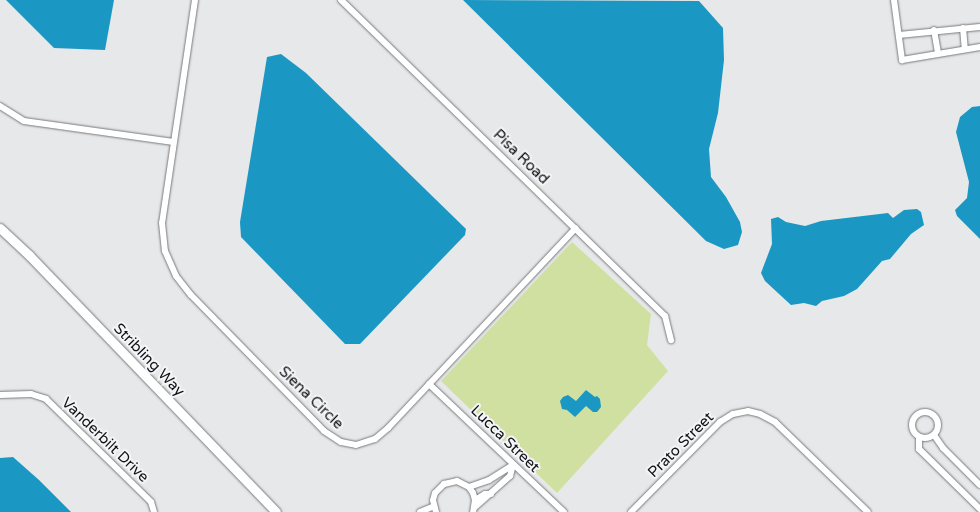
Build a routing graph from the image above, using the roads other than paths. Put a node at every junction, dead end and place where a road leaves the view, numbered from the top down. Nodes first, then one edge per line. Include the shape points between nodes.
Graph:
1 (195, 0) edge
2 (341, 0) edge
3 (894, 0) edge
4 (980, 27) edge
5 (963, 28) junction
6 (934, 30) junction
7 (899, 35) junction
8 (980, 47) edge
9 (965, 49) junction
10 (938, 54) junction
11 (0, 106) edge
12 (174, 142) junction
13 (0, 228) edge
14 (576, 228) junction
15 (671, 340) dead end
16 (429, 384) junction
17 (0, 395) edge
18 (934, 435) junction
19 (919, 437) junction
20 (513, 465) junction
21 (980, 485) edge
22 (469, 487) junction
23 (474, 506) edge
24 (435, 509) edge
25 (980, 509) edge
26 (154, 512) edge
27 (276, 512) edge
28 (420, 512) edge
29 (564, 512) edge
30 (631, 512) edge
31 (868, 512) edge

1 - 12 street, Siena Circle
2 - 14 street, Pisa Road
3 - 7 street
4 - 5 street
5 - 6 street
5 - 9 street
6 - 7 street
6 - 10 street
7 - 10 street via 902,60
8 - 9 street
9 - 10 street
11 - 12 street via 24,120
12 - 16 street, Siena Circle via 162,222 165,251 176,276 324,431 340,442 356,445 375,439
13 - 27 street, Stribling Way
14 - 15 street, Pisa Road via 666,316
14 - 16 street, Siena Circle
16 - 20 street, Lucca Street
17 - 26 street, Vanderbilt Drive via 31,394 46,399 151,502
18 - 19 street
18 - 19 street via 937,420 930,413 920,412 911,425
18 - 21 street
19 - 25 street via 919,449
20 - 22 street via 489,480
20 - 23 street via 510,476
20 - 29 street, Lucca Street
22 - 23 street
22 - 24 street via 457,481 444,484 435,493
24 - 28 street
30 - 31 street, Prato Street via 720,422 733,414 748,411 775,422

